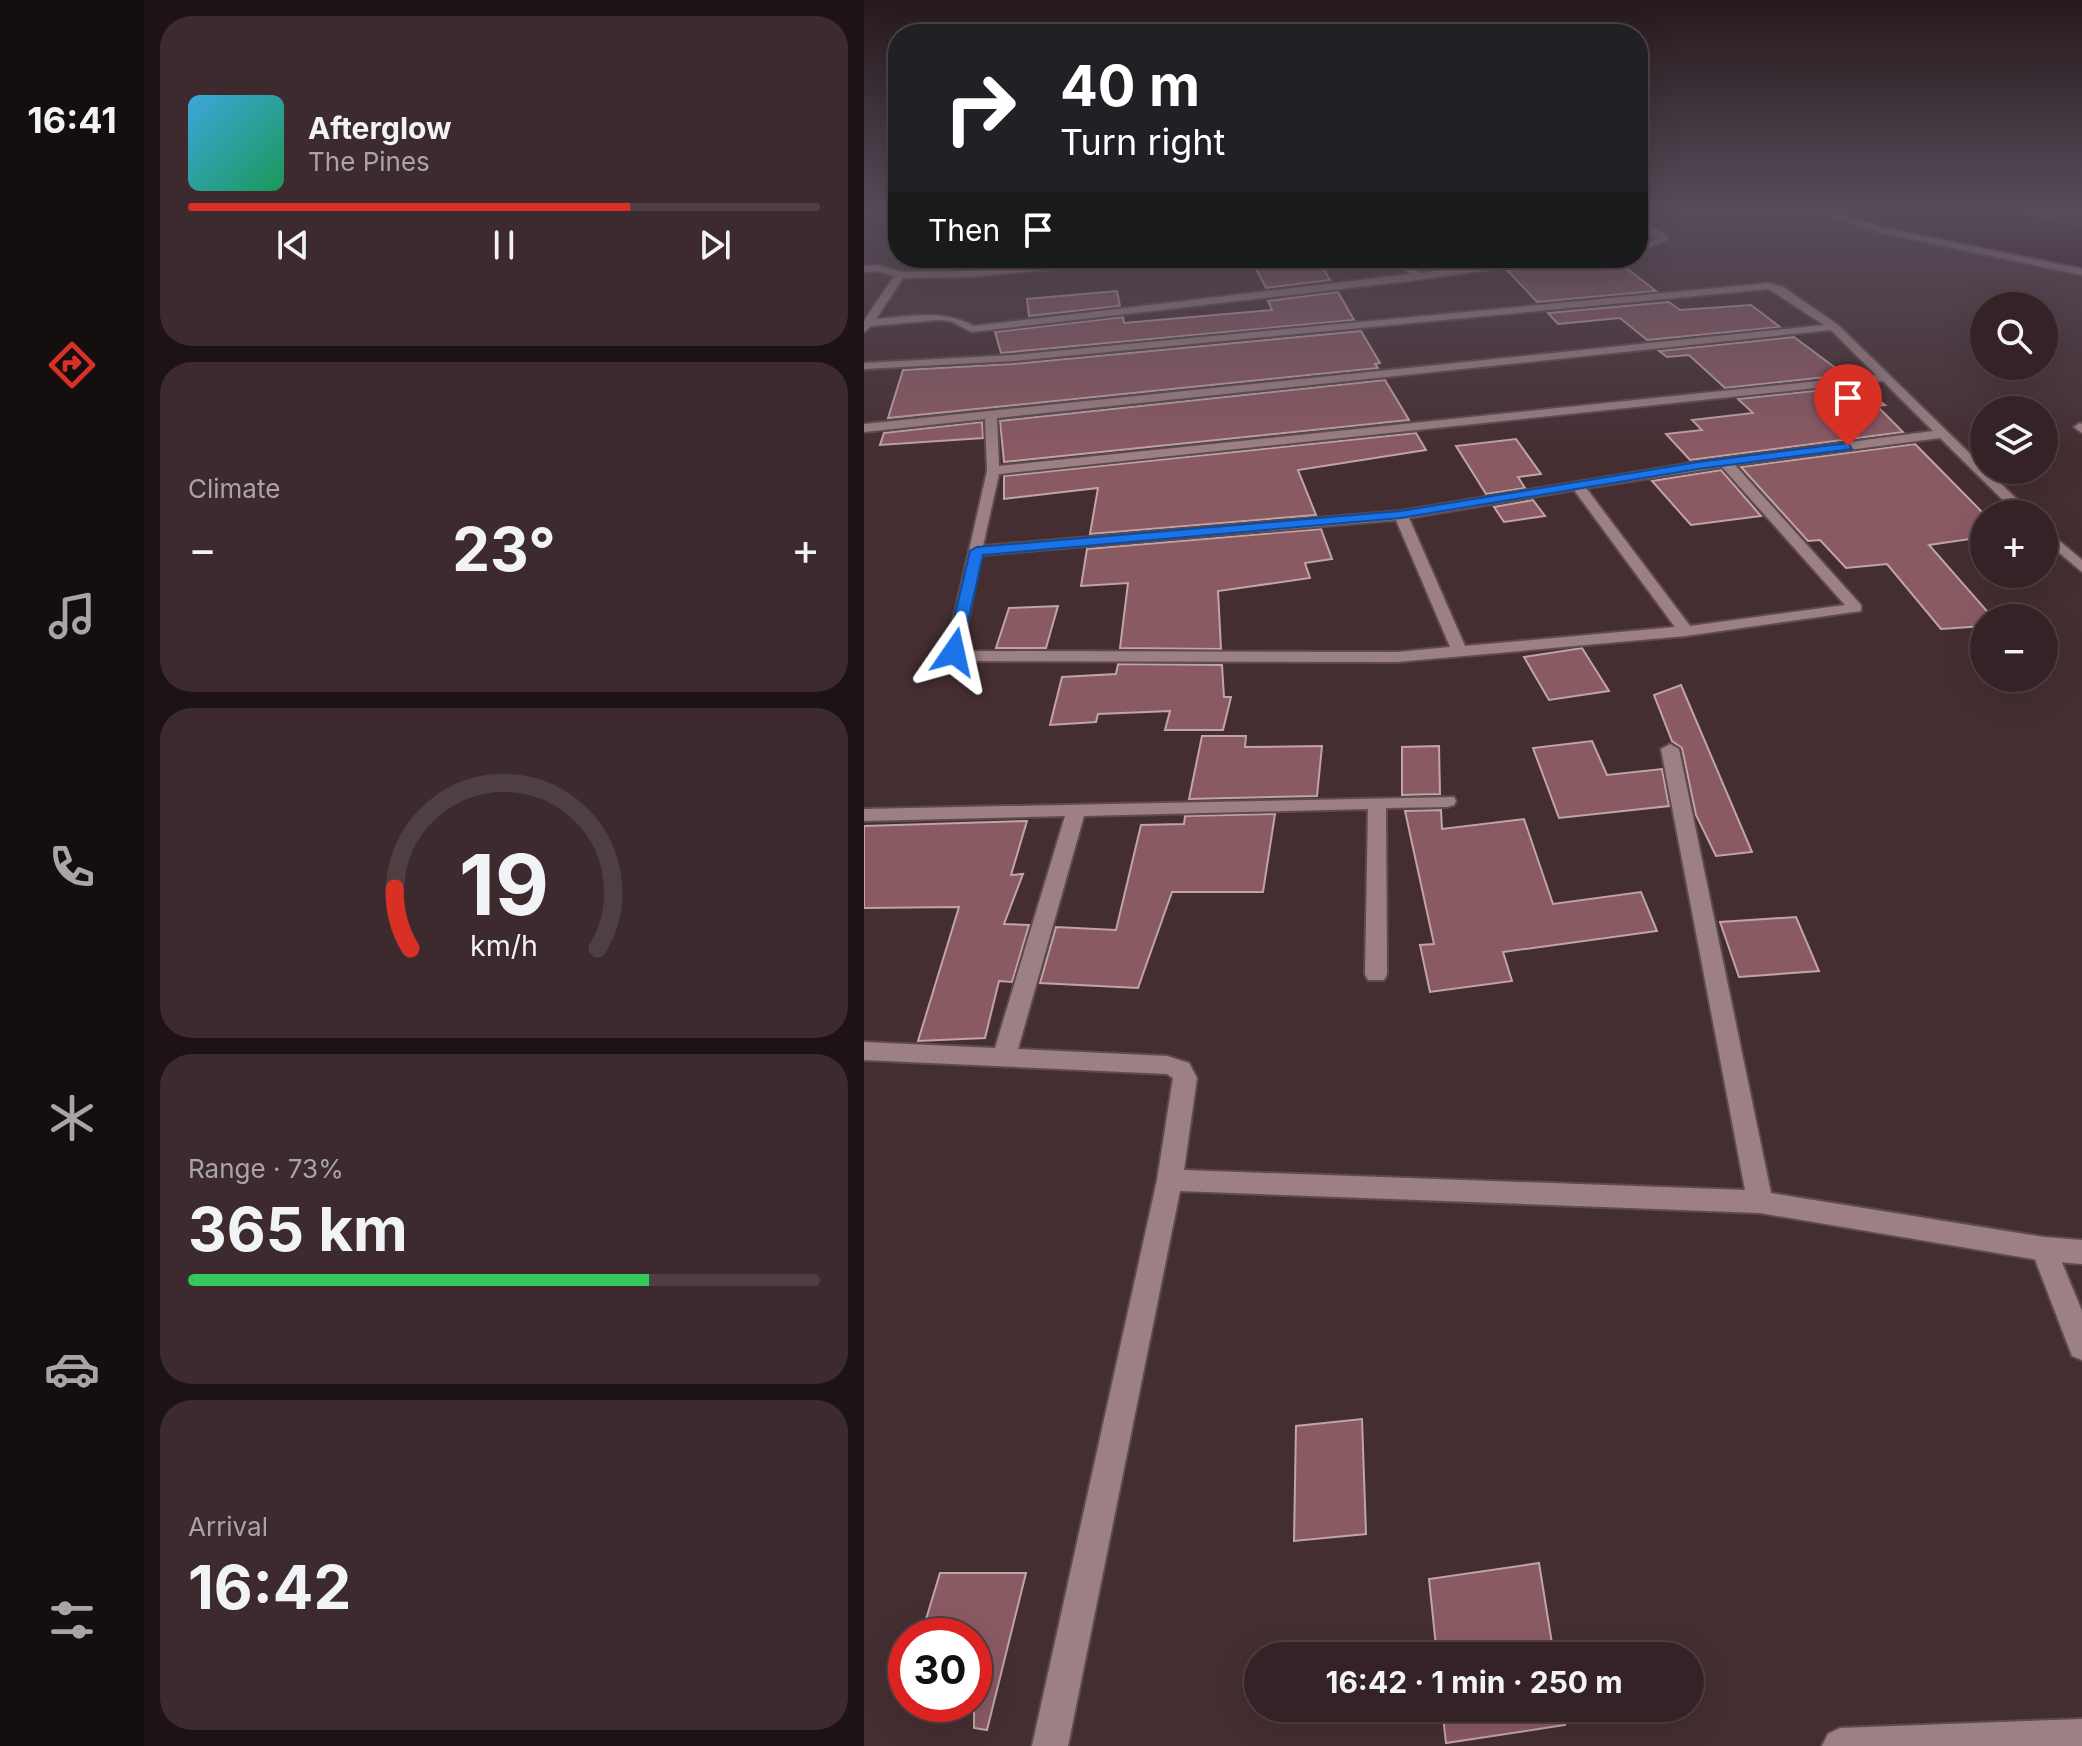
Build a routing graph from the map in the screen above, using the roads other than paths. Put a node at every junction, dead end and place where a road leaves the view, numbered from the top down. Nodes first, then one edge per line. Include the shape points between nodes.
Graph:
1 (888, 291) edge
2 (1294, 291) edge
3 (1687, 291) edge
4 (1784, 291) edge
5 (878, 306) junction
6 (864, 307) edge
7 (866, 326) edge
8 (1834, 327) junction
9 (864, 366) edge
10 (1887, 377) junction
11 (991, 417) junction
12 (864, 428) edge
13 (1940, 434) junction
14 (1725, 462) junction
15 (993, 471) junction
16 (1577, 485) junction
17 (2010, 500) edge
18 (1401, 515) junction
19 (2058, 545) edge
20 (977, 551) junction
21 (2082, 568) edge
22 (1686, 631) junction
23 (1460, 652) junction
24 (1670, 749) dead end
25 (1447, 801) dead end
26 (1377, 803) junction
27 (1076, 810) junction
28 (864, 815) edge
29 (1376, 974) dead end
30 (864, 1051) edge
31 (1004, 1058) junction
32 (1170, 1180) junction
33 (1760, 1202) junction
34 (2044, 1249) junction
35 (2082, 1252) edge
36 (2082, 1347) edge
37 (2082, 1737) edge
38 (1050, 1746) edge
39 (1840, 1746) edge

1 - 5 street
2 - 7 street via 972,329 938,317
3 - 9 street via 1013,358
4 - 8 street
5 - 6 street
5 - 7 street
8 - 10 street
8 - 11 street
10 - 13 street
10 - 15 street
11 - 12 street
11 - 15 street
13 - 14 street
13 - 17 street
14 - 16 street
14 - 22 street via 1856,608
15 - 20 street
16 - 18 street
16 - 22 street
18 - 20 street
18 - 23 street
19 - 21 street
20 - 23 street via 957,628 958,656 1397,657
22 - 23 street
24 - 33 street
25 - 26 street
26 - 27 street
26 - 29 street
27 - 28 street
27 - 31 street
30 - 31 street
31 - 32 street via 1181,1069 1185,1078
32 - 33 street
32 - 38 street
33 - 34 street
34 - 35 street
34 - 36 street
37 - 39 street

